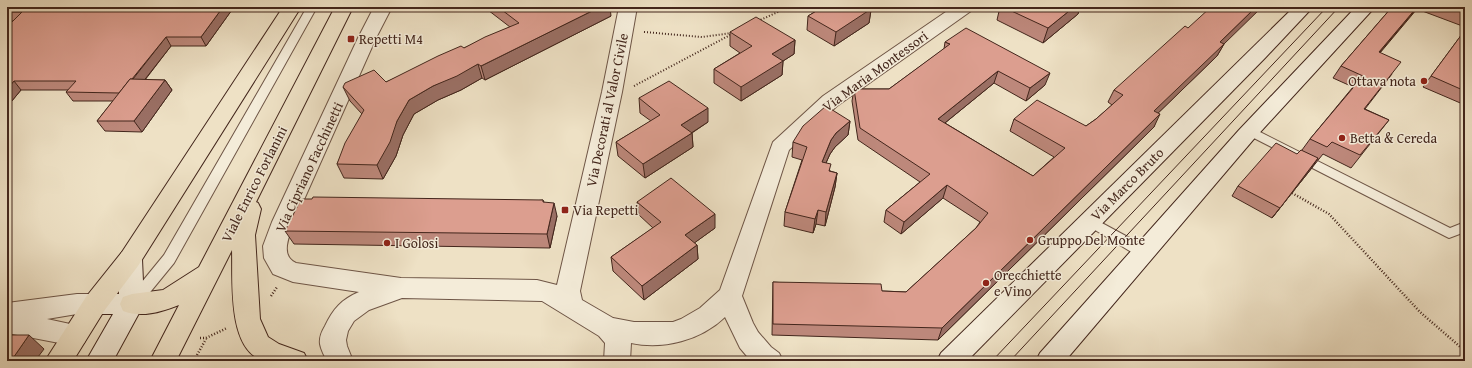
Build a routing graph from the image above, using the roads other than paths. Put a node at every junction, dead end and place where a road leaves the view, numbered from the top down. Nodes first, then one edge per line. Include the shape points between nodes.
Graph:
1 (292, 7) edge
2 (312, 7) edge
3 (337, 7) edge
4 (344, 7) edge
5 (383, 7) edge
6 (628, 7) edge
7 (965, 7) edge
8 (1304, 7) edge
9 (1366, 7) edge
10 (332, 30) junction
11 (1250, 131) junction
12 (270, 153) junction
13 (1089, 221) junction
14 (1465, 227) edge
15 (1143, 252) junction
16 (130, 259) junction
17 (208, 273) junction
18 (401, 288) junction
19 (730, 296) junction
20 (95, 304) junction
21 (132, 304) junction
22 (576, 309) junction
23 (7, 314) edge
24 (7, 322) edge
25 (608, 328) junction
26 (75, 335) junction
27 (58, 361) edge
28 (99, 361) edge
29 (163, 361) edge
30 (295, 361) edge
31 (340, 361) edge
32 (617, 361) edge
33 (770, 361) edge
34 (950, 361) edge
35 (1049, 361) edge

1 - 16 main road
2 - 21 lane via 169,259
3 - 10 main road
4 - 10 main road, Viale Enrico Forlanini
5 - 18 street, Via Cipriano Facchinetti via 294,197 277,237 275,252 278,263 293,272
6 - 22 street, Via Decorati al Valor Civile via 568,291
7 - 19 street, Via Maria Montessori via 830,100 780,147
8 - 13 street, Via Marco Bruto
9 - 11 street
10 - 12 main road, Viale Enrico Forlanini
11 - 14 lane via 1449,233
11 - 15 street
12 - 17 main road, Viale Enrico Forlanini
12 - 30 main road via 243,235 247,319 259,345
13 - 15 lane
13 - 34 street, Via Marco Bruto
15 - 35 street
16 - 20 main road
16 - 21 street
17 - 21 main road via 168,300
17 - 29 main road, Viale Enrico Forlanini
18 - 22 street, Via Cipriano Facchinetti via 537,290 548,292
18 - 31 street via 363,301 338,321 333,343
19 - 25 street via 709,316 689,328 645,334
19 - 33 street via 747,338 757,352
20 - 21 street
20 - 23 street via 77,304
20 - 26 main road
21 - 28 street
22 - 25 street, Via Cipriano Facchinetti
24 - 26 street
25 - 32 street via 619,342
26 - 27 main road

